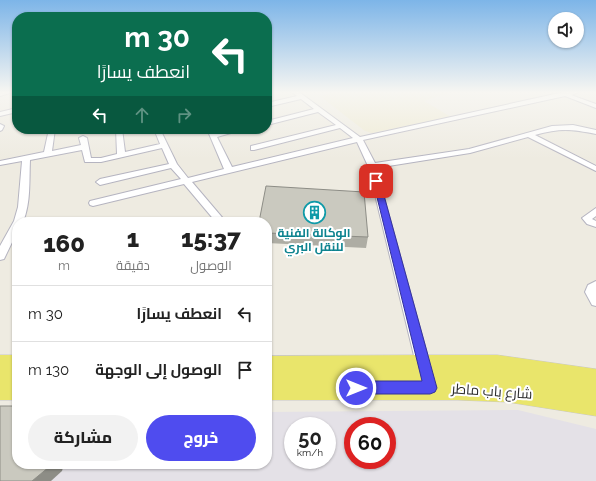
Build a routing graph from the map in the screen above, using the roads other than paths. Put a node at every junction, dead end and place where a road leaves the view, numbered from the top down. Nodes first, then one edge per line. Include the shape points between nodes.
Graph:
1 (301, 114) edge
2 (325, 114) edge
3 (475, 114) edge
4 (272, 122) edge
5 (341, 126) junction
6 (596, 132) edge
7 (51, 134) edge
8 (119, 134) edge
9 (159, 134) edge
10 (222, 134) edge
11 (528, 134) junction
12 (214, 136) joint
13 (83, 138) dead end
14 (359, 139) junction
15 (164, 145) junction
16 (84, 147) junction
17 (254, 148) dead end
18 (121, 154) junction
19 (47, 155) junction
20 (26, 159) junction
21 (0, 163) edge
22 (173, 165) junction
23 (372, 166) junction
24 (596, 169) edge
25 (229, 170) junction
26 (187, 180) junction
27 (100, 182) dead end
28 (93, 203) dead end
29 (596, 211) edge
30 (20, 217) edge
31 (217, 217) edge
32 (596, 224) edge
33 (12, 233) edge
34 (0, 256) edge
35 (596, 286) edge
36 (596, 302) edge
37 (0, 367) edge
38 (12, 367) edge
39 (272, 368) edge
40 (427, 377) junction
41 (596, 381) edge
42 (0, 388) edge
43 (12, 388) edge
44 (272, 388) edge
45 (596, 404) edge

1 - 4 street
2 - 5 street
3 - 14 street
5 - 14 street
5 - 17 street
6 - 11 street via 563,127
7 - 19 street
8 - 18 street
9 - 15 street
10 - 12 street
11 - 23 street via 462,152
11 - 24 street
12 - 25 street
13 - 16 street
14 - 23 street
14 - 25 street
15 - 18 street
15 - 22 street
16 - 18 street via 88,160 101,160
16 - 19 street
19 - 20 street
20 - 21 street
20 - 30 street
22 - 26 street
22 - 27 street
23 - 40 street
25 - 26 street
26 - 28 street
26 - 31 street
29 - 32 street via 587,218
33 - 34 street
35 - 36 street via 591,292
37 - 38 main road
39 - 40 main road, شارع باب ماطر
40 - 41 main road, شارع باب ماطر via 497,367
40 - 44 main road, شارع باب ماطر
40 - 45 main road, شارع باب ماطر
42 - 43 main road

